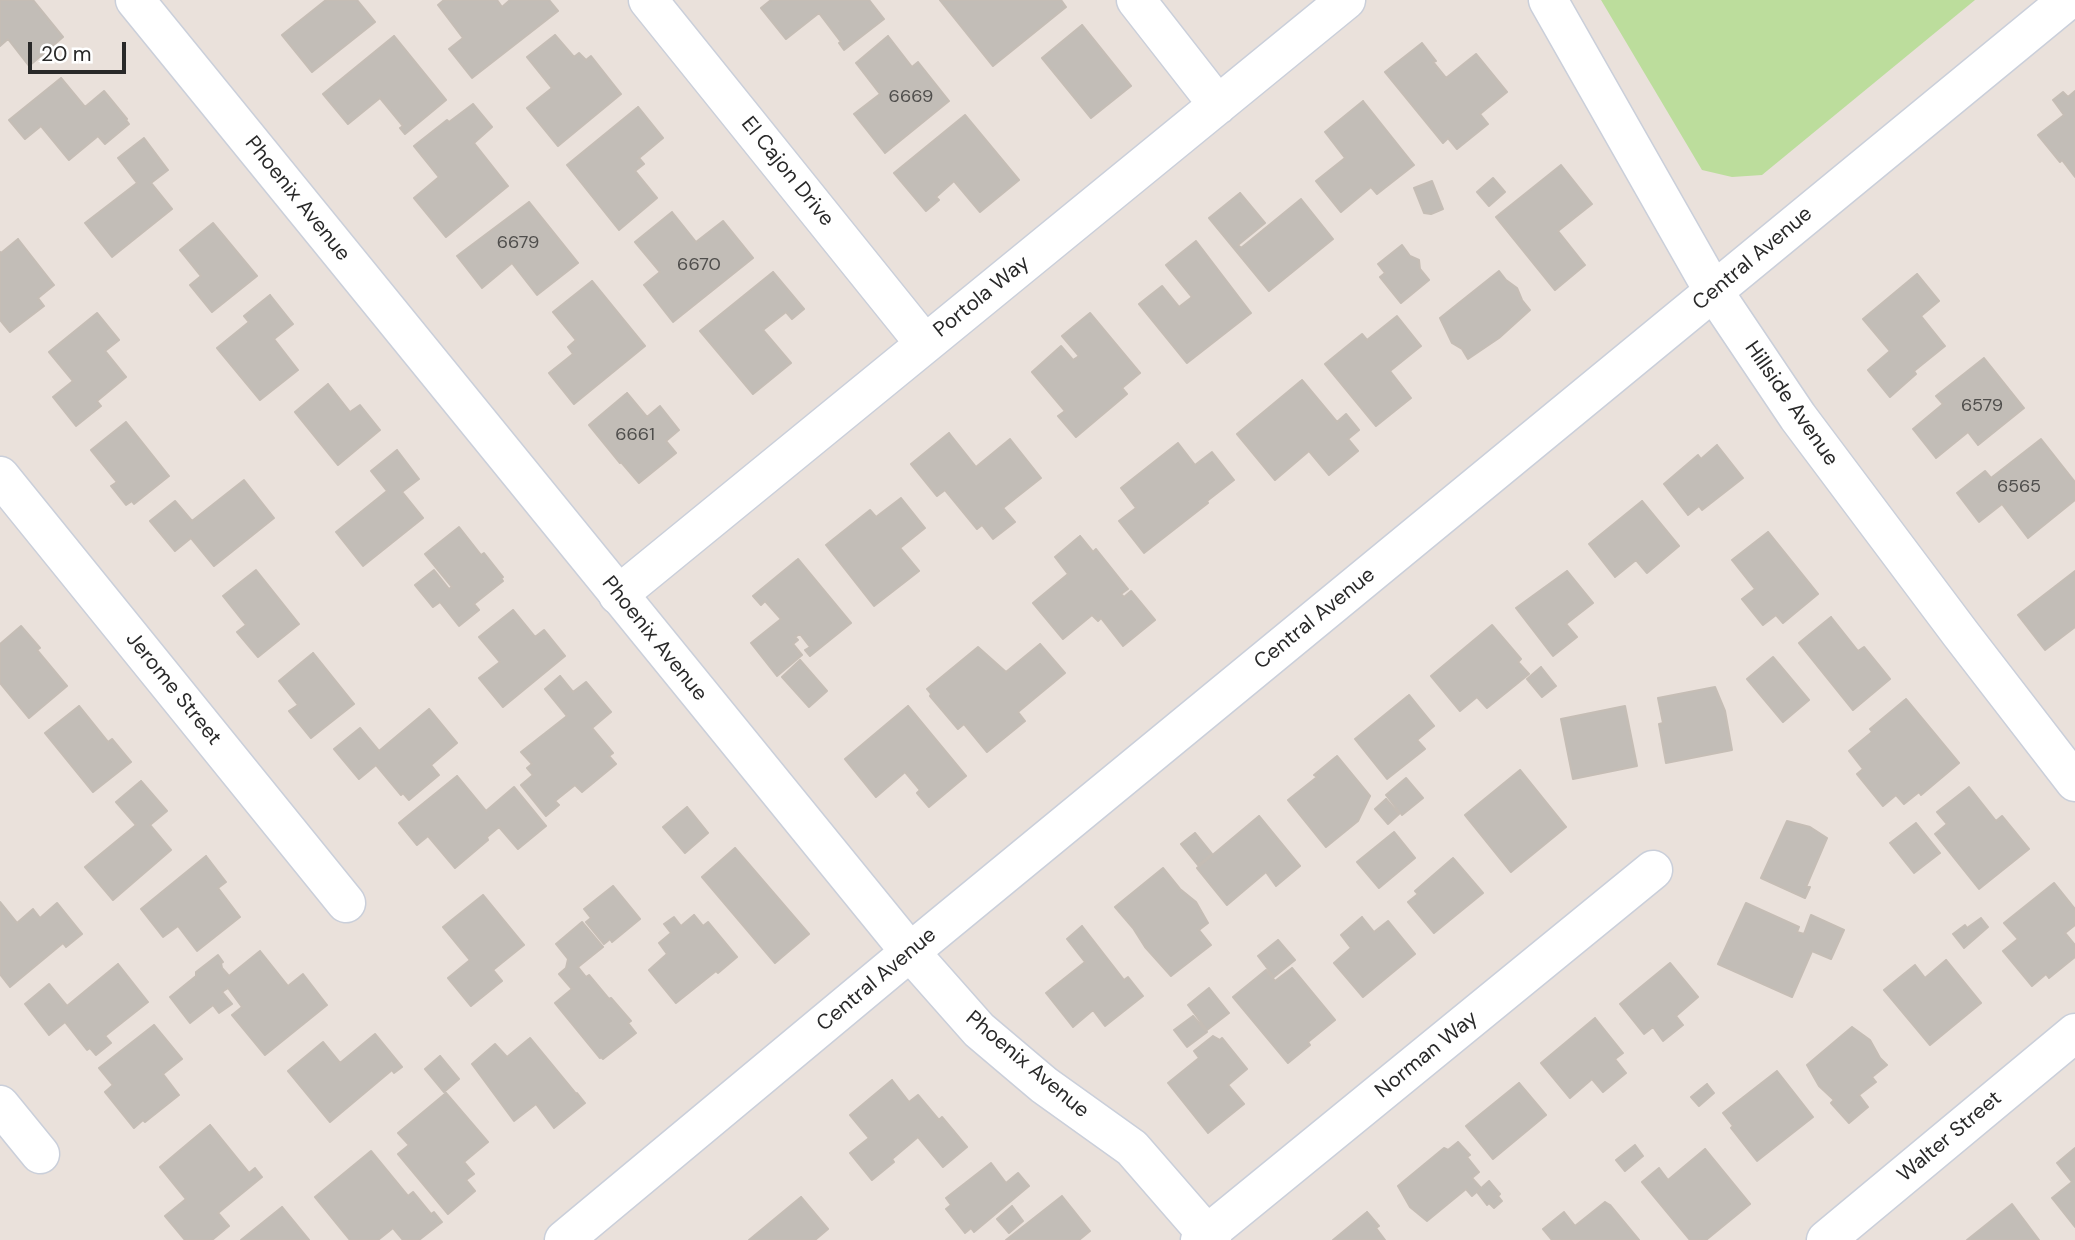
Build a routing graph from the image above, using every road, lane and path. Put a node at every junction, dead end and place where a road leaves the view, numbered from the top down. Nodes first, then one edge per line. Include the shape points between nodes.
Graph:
1 (135, 0) edge
2 (648, 0) edge
3 (1136, 0) edge
4 (1346, 0) edge
5 (1548, 0) edge
6 (2068, 0) edge
7 (1218, 105) junction
8 (1714, 292) junction
9 (925, 344) junction
10 (0, 476) edge
11 (618, 595) junction
12 (2074, 778) edge
13 (1654, 870) dead end
14 (346, 903) dead end
15 (910, 952) junction
16 (2075, 1033) edge
17 (0, 1105) edge
18 (40, 1154) dead end
19 (1207, 1238) edge
20 (564, 1240) edge
21 (1826, 1240) edge

1 - 11 street, Phoenix Avenue
2 - 9 street, El Cajon Drive
3 - 7 street
4 - 7 street, Portola Way
5 - 8 street, Hillside Avenue
6 - 8 street, Central Avenue
7 - 9 street, Portola Way
8 - 12 street, Hillside Avenue via 1798,417
8 - 15 street, Central Avenue
9 - 11 street, Portola Way
10 - 14 street, Jerome Street
11 - 15 street, Phoenix Avenue
13 - 19 street, Norman Way
15 - 19 street, Phoenix Avenue via 979,1030 1044,1085 1132,1148
15 - 20 street, Central Avenue
16 - 21 street, Walter Street
17 - 18 street

